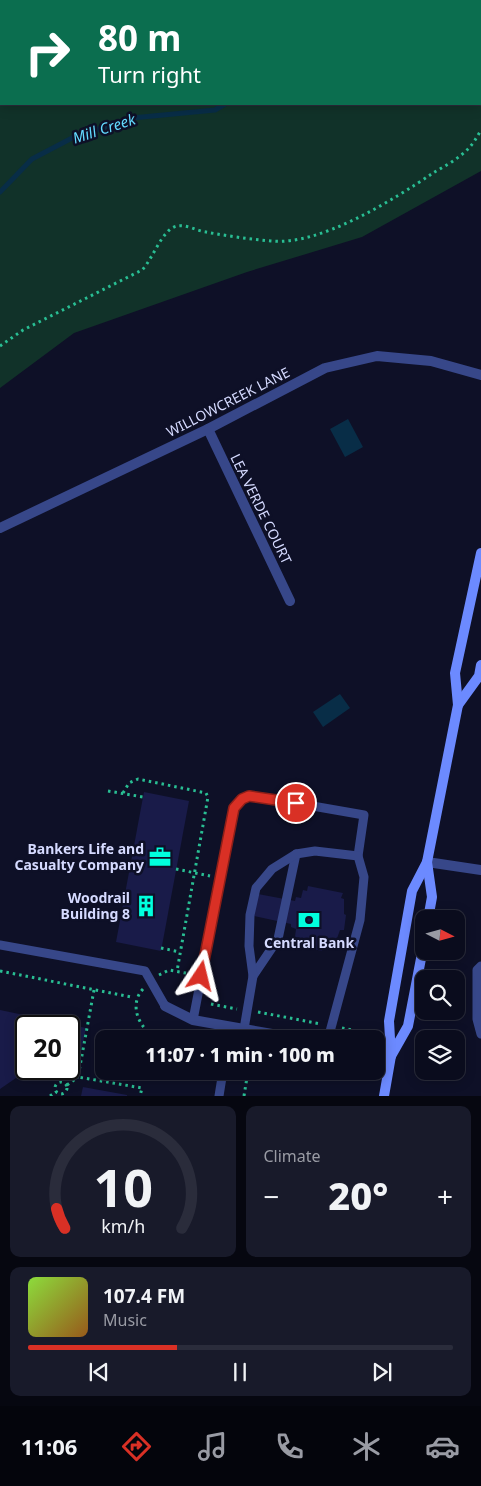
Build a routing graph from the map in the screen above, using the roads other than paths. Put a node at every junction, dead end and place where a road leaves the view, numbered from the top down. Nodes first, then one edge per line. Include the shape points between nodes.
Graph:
1 (481, 375) edge
2 (208, 429) junction
3 (0, 528) edge
4 (481, 553) edge
5 (290, 601) dead end
6 (481, 666) edge
7 (458, 705) junction
8 (296, 854) junction
9 (358, 856) junction
10 (427, 862) junction
11 (481, 870) edge
12 (430, 910) edge
13 (0, 945) edge
14 (421, 960) edge
15 (481, 966) edge
16 (253, 976) junction
17 (165, 1006) joint
18 (193, 1020) junction
19 (232, 1028) joint
20 (244, 1029) junction
21 (250, 1030) edge
22 (329, 1030) edge
23 (481, 1034) edge
24 (385, 1054) edge
25 (391, 1056) junction
26 (221, 1080) edge
27 (218, 1096) edge
28 (384, 1096) edge

1 - 2 street, WILLOWCREEK LANE via 431,361 377,356 325,368
2 - 3 street, WILLOWCREEK LANE
2 - 5 street, LEA VERDE COURT
4 - 7 main road via 455,673
6 - 7 main road via 479,676
7 - 10 main road
8 - 9 lane via 315,851
8 - 16 lane via 278,939
8 - 16 lane via 272,869 256,888 249,939
9 - 18 lane via 364,815 249,796 242,799 234,808
9 - 22 lane via 364,876 360,920
10 - 11 street
10 - 12 main road via 432,897
10 - 25 main road via 412,891 388,1021
13 - 17 lane via 145,971
14 - 25 main road via 408,1026
15 - 23 lane via 477,970 477,1019
16 - 20 lane
17 - 18 street
18 - 19 street
19 - 20 street
20 - 21 street
24 - 25 street
25 - 28 main road
26 - 27 lane

